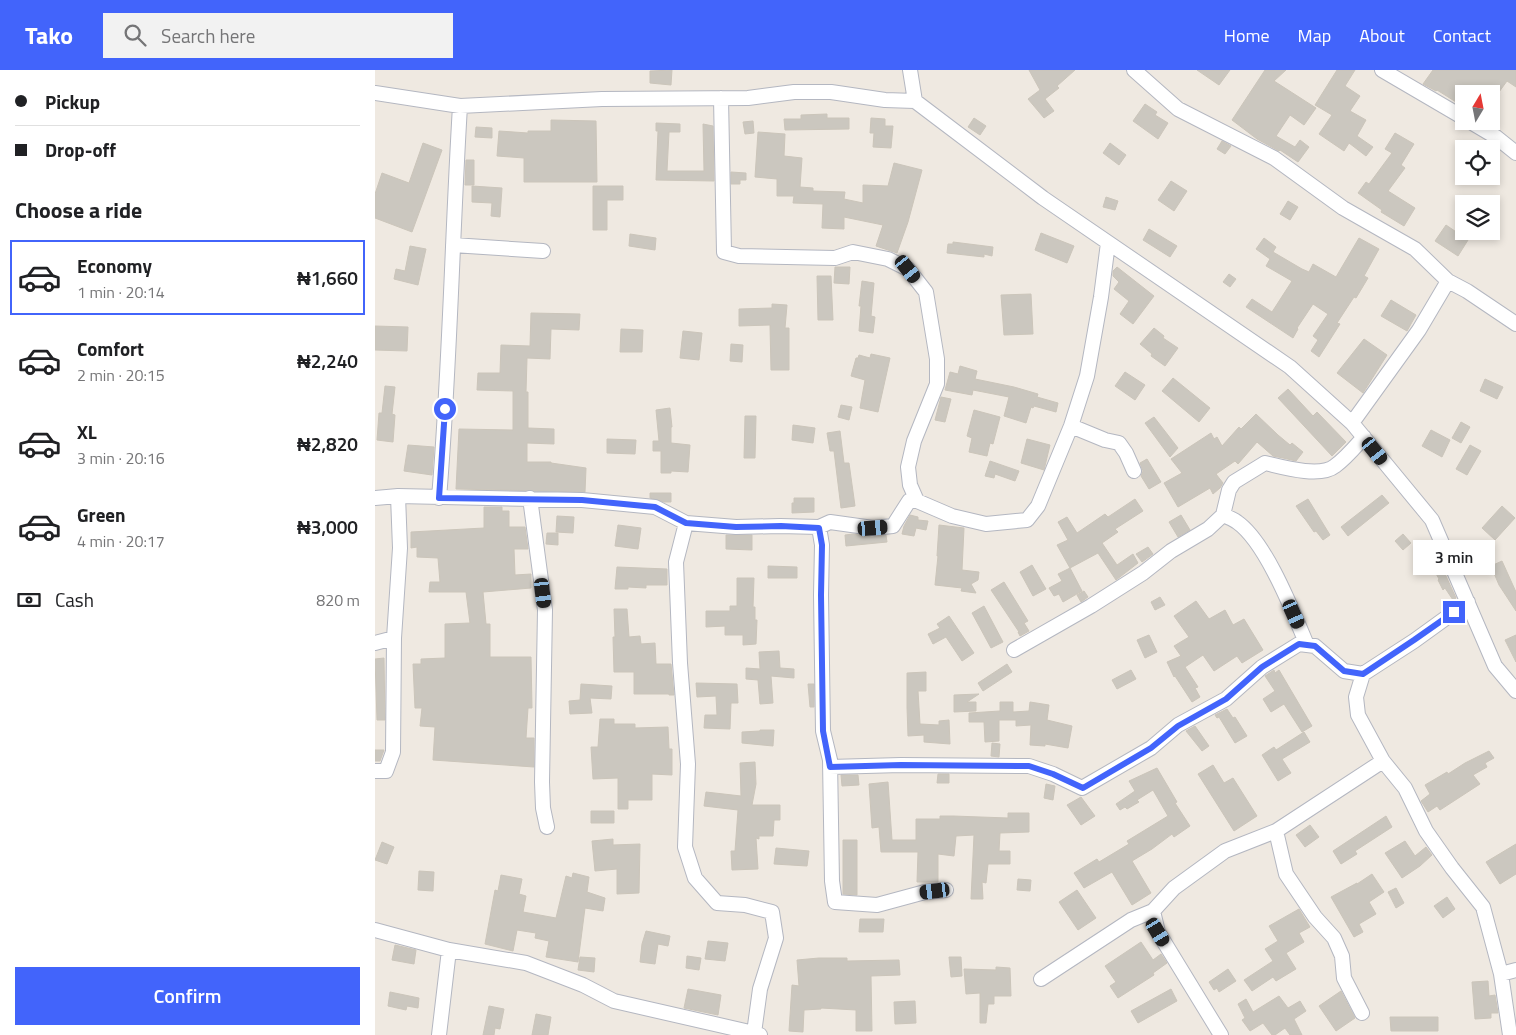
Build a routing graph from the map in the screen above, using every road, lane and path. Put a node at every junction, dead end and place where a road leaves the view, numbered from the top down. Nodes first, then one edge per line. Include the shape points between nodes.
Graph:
1 (910, 70) edge
2 (1133, 70) edge
3 (1382, 70) edge
4 (375, 93) edge
5 (721, 98) junction
6 (915, 101) junction
7 (460, 106) junction
8 (1455, 113) edge
9 (1484, 130) edge
10 (1516, 153) edge
11 (1108, 243) junction
12 (453, 245) junction
13 (543, 251) dead end
14 (1448, 281) junction
15 (1516, 324) edge
16 (1352, 423) junction
17 (1071, 426) junction
18 (1364, 437) junction
19 (1134, 471) dead end
20 (398, 496) junction
21 (375, 498) edge
22 (439, 498) junction
23 (530, 498) junction
24 (917, 501) junction
25 (1223, 515) junction
26 (686, 523) junction
27 (819, 528) junction
28 (1468, 602) junction
29 (393, 638) junction
30 (375, 643) edge
31 (1307, 645) junction
32 (1014, 650) dead end
33 (1363, 674) junction
34 (1516, 691) edge
35 (1383, 761) junction
36 (830, 767) junction
37 (375, 771) edge
38 (547, 827) dead end
39 (1276, 832) junction
40 (946, 890) dead end
41 (1153, 910) junction
42 (375, 930) edge
43 (449, 950) junction
44 (1516, 970) edge
45 (1501, 974) junction
46 (1041, 979) dead end
47 (1362, 1013) dead end
48 (757, 1034) edge
49 (439, 1035) edge
50 (1221, 1035) edge
51 (1510, 1035) edge

1 - 6 street
2 - 14 street via 1178,109 1273,158 1343,208 1415,249
3 - 8 street
4 - 7 street
5 - 6 street via 831,92
5 - 7 street via 602,99
5 - 24 street via 724,252 739,256 835,258 853,252 888,259 908,269 925,292 937,359 937,384 914,441 908,467 910,485
6 - 11 street
7 - 12 street
9 - 10 street
11 - 16 street via 1290,367
11 - 17 street via 1087,376
12 - 13 street
12 - 22 street
14 - 15 street
14 - 16 street via 1419,330
16 - 18 street
17 - 19 street via 1119,444
17 - 24 street via 1038,506 1027,520 986,524 952,516
18 - 25 street via 1334,467 1319,471 1292,470 1265,463 1234,482
18 - 28 street via 1432,520
20 - 21 street
20 - 22 street
20 - 29 street via 400,548
22 - 23 street
23 - 26 street via 655,507
23 - 38 street via 545,610 542,782
24 - 27 street via 909,501 893,526 873,528 830,522
25 - 31 street via 1238,522 1255,542 1280,583
25 - 32 street via 1208,529 1171,551 1143,573
26 - 27 street
26 - 48 street via 676,562 688,764 685,847 695,878 717,903 745,905 772,912 776,938 760,989
27 - 36 street via 822,545 823,731
28 - 33 street
28 - 34 street via 1495,666
29 - 30 street
29 - 37 street via 393,752 386,771
31 - 33 street via 1315,646 1344,671
31 - 36 street via 1299,644 1262,667 1226,699 1083,788 1029,766
33 - 35 street via 1356,697 1358,715
35 - 39 street
35 - 45 street via 1405,788 1426,831 1483,906
36 - 40 street via 835,902 877,905 925,892
39 - 41 street via 1225,851 1174,888
39 - 47 street via 1286,874 1315,917 1334,938 1342,956 1344,978
41 - 46 street via 1131,920
41 - 50 street via 1158,932
42 - 43 street
43 - 48 street via 526,963 614,1001
43 - 49 street
44 - 45 street
45 - 51 street

